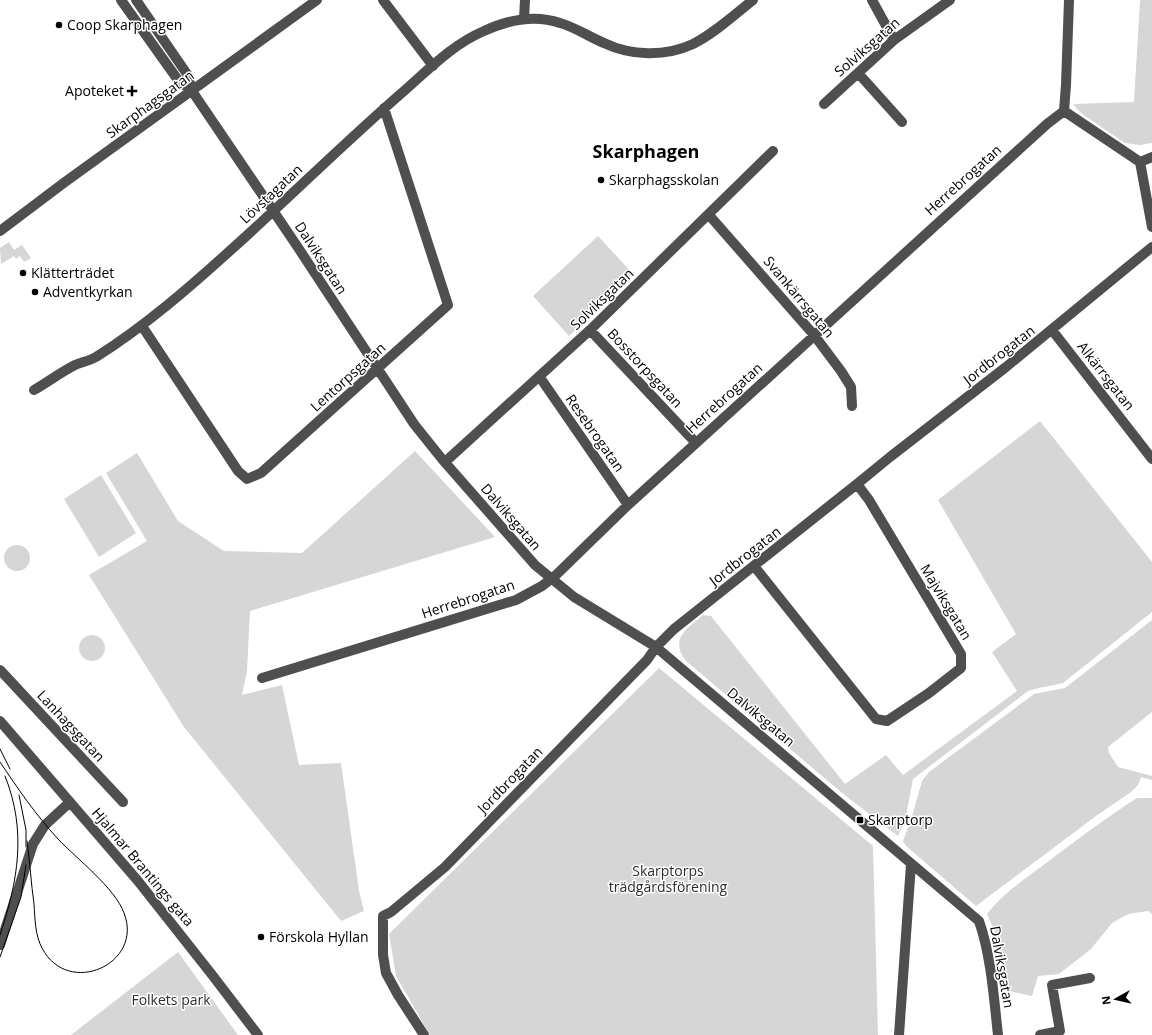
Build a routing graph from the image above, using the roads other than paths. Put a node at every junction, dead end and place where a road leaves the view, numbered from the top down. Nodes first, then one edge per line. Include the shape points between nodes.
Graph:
1 (121, 0) edge
2 (136, 0) edge
3 (316, 0) edge
4 (383, 0) edge
5 (525, 0) edge
6 (753, 0) edge
7 (872, 0) edge
8 (950, 0) edge
9 (1069, 0) edge
10 (524, 19) junction
11 (894, 40) junction
12 (433, 66) junction
13 (858, 73) junction
14 (192, 91) junction
15 (824, 104) dead end
16 (384, 108) junction
17 (1064, 111) junction
18 (902, 122) dead end
19 (773, 150) dead end
20 (1152, 157) edge
21 (1140, 162) junction
22 (273, 211) junction
23 (709, 215) junction
24 (1152, 227) edge
25 (0, 231) edge
26 (1152, 247) edge
27 (142, 326) junction
28 (590, 330) junction
29 (1052, 330) junction
30 (814, 335) junction
31 (377, 370) junction
32 (539, 376) junction
33 (34, 390) dead end
34 (852, 406) dead end
35 (696, 443) junction
36 (1152, 459) edge
37 (445, 462) junction
38 (857, 484) junction
39 (628, 506) junction
40 (754, 566) junction
41 (551, 580) junction
42 (656, 647) junction
43 (0, 670) edge
44 (262, 678) dead end
45 (0, 721) edge
46 (70, 802) junction
47 (123, 802) dead end
48 (911, 864) junction
49 (0, 945) edge
50 (1090, 978) dead end
51 (258, 1035) edge
52 (424, 1035) edge
53 (899, 1035) edge
54 (998, 1035) edge
55 (1040, 1035) edge

1 - 14 street, Dalviksgatan via 178,80
2 - 14 street, Dalviksgatan via 187,74
3 - 14 street, Skarphagsgatan
4 - 12 street
5 - 10 street
6 - 10 street, Lövstagatan via 692,44 652,54 629,52 561,23
7 - 11 street
8 - 11 street, Solviksgatan
9 - 17 street
10 - 12 street, Lövstagatan via 511,20 482,32 452,50
11 - 13 street, Solviksgatan
12 - 16 street, Lövstagatan
13 - 15 street, Solviksgatan
13 - 18 street
14 - 22 street, Dalviksgatan
14 - 25 street, Skarphagsgatan
16 - 22 street, Lövstagatan
16 - 31 street, Lentorpsgatan via 448,305
17 - 21 street
17 - 30 street, Herrebrogatan
19 - 23 street, Solviksgatan
20 - 21 street
21 - 24 street
22 - 27 street, Lövstagatan
22 - 31 street, Dalviksgatan
23 - 28 street, Solviksgatan
23 - 30 street, Svankärrsgatan
26 - 29 street, Jordbrogatan
27 - 31 street, Lentorpsgatan via 238,471 247,479 260,473
27 - 33 street, Lövstagatan via 94,358
28 - 32 street, Solviksgatan
28 - 35 street, Bosstorpsgatan
29 - 36 street, Alkärrsgatan
29 - 38 street, Jordbrogatan
30 - 34 street, Svankärrsgatan via 850,387
30 - 35 street, Herrebrogatan
31 - 37 street, Dalviksgatan via 414,424
32 - 37 street, Solviksgatan
32 - 39 street, Resebrogatan
35 - 39 street, Herrebrogatan
37 - 41 street, Dalviksgatan
38 - 40 street, Jordbrogatan
38 - 40 street, Majviksgatan via 961,654 961,668 887,721 876,718
39 - 41 street, Herrebrogatan
40 - 42 street, Jordbrogatan
41 - 42 street, Dalviksgatan
41 - 44 street, Herrebrogatan via 516,600
42 - 48 street, Dalviksgatan
42 - 52 street, Jordbrogatan via 647,660 445,867 391,912 382,916 386,973
43 - 47 street, Lanhagsgatan
45 - 46 street, Hjalmar Brantings gata
46 - 49 street via 42,828 33,844
46 - 51 street, Hjalmar Brantings gata via 138,881
48 - 53 street
48 - 54 street, Dalviksgatan via 979,921 984,936
50 - 55 street via 1052,985 1060,1031

